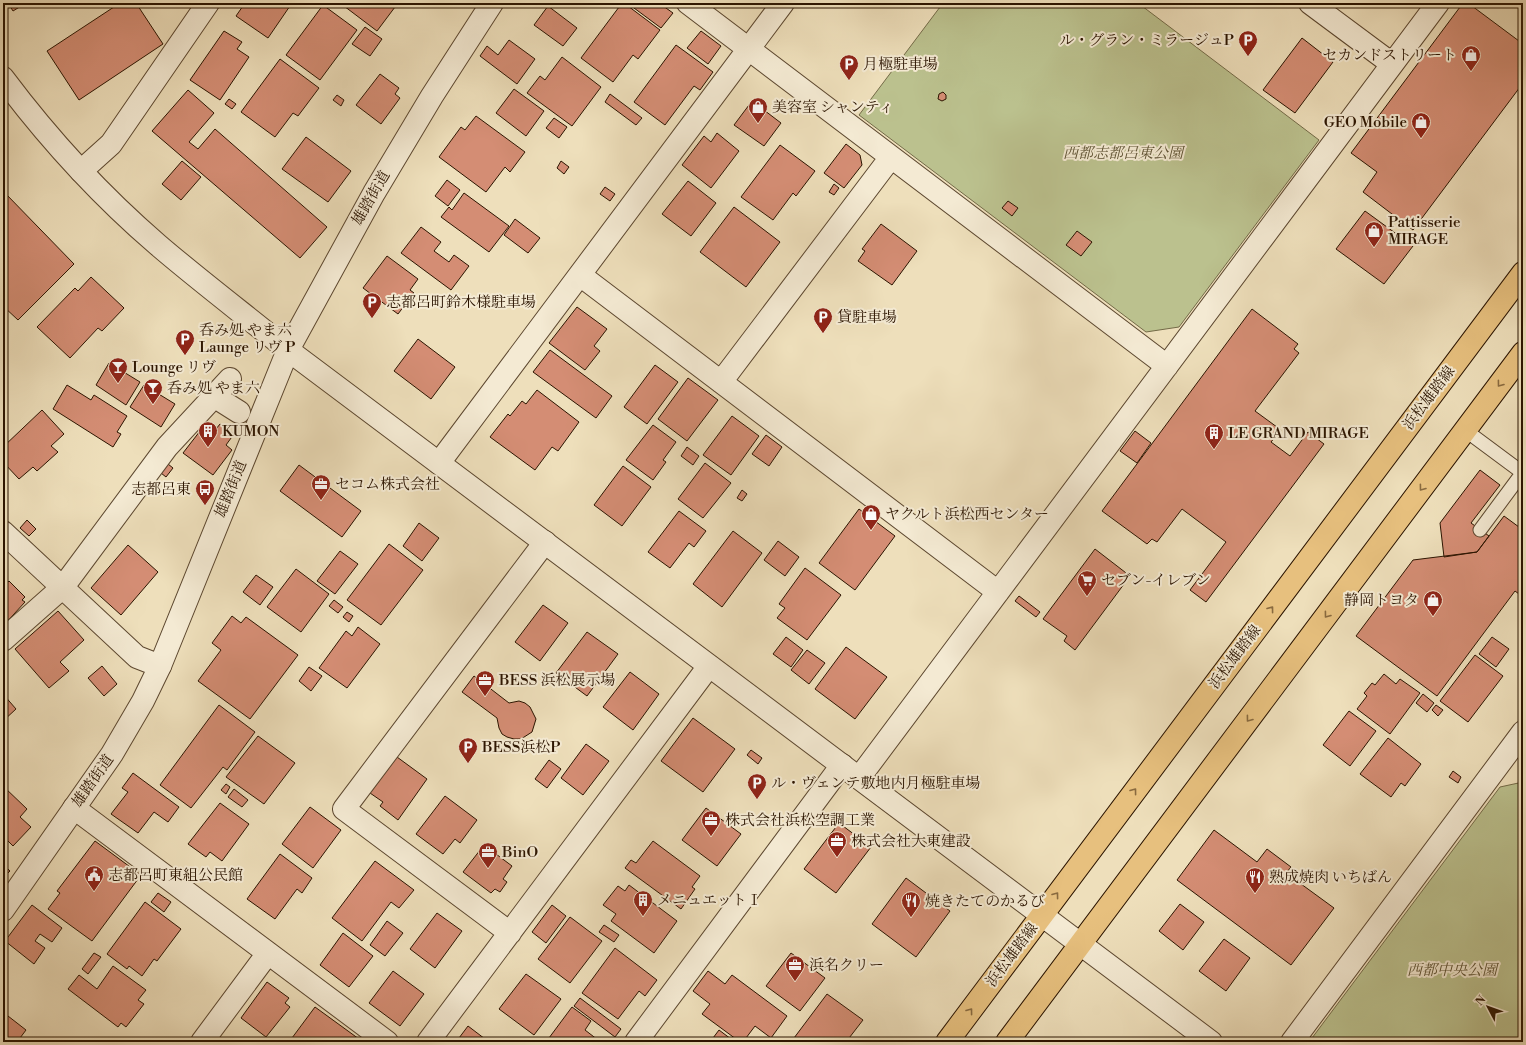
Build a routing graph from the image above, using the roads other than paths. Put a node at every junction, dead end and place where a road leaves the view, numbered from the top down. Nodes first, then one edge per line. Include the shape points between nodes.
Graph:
1 (492, 3) edge
2 (688, 3) edge
3 (783, 3) edge
4 (1310, 3) edge
5 (1438, 3) edge
6 (202, 5) edge
7 (748, 49) junction
8 (1392, 64) junction
9 (3, 78) edge
10 (891, 157) junction
11 (81, 171) junction
12 (1523, 273) edge
13 (580, 275) junction
14 (288, 350) junction
15 (1523, 353) edge
16 (1167, 366) junction
17 (230, 379) dead end
18 (721, 382) junction
19 (215, 396) junction
20 (239, 412) dead end
21 (1465, 430) junction
22 (440, 463) junction
23 (1523, 472) edge
24 (1480, 530) dead end
25 (3, 532) edge
26 (545, 542) junction
27 (63, 588) junction
28 (998, 592) junction
29 (3, 640) edge
30 (160, 666) junction
31 (710, 666) junction
32 (1520, 744) edge
33 (842, 765) junction
34 (859, 778) junction
35 (74, 808) junction
36 (3, 910) edge
37 (1042, 915) junction
38 (510, 932) junction
39 (1081, 944) junction
40 (268, 953) junction
41 (202, 1042) edge
42 (387, 1042) edge
43 (428, 1042) edge
44 (636, 1042) edge
45 (947, 1042) edge
46 (1007, 1042) edge
47 (1211, 1042) edge
48 (1292, 1042) edge

1 - 14 street, 雄踏街道 via 402,144
2 - 7 street
3 - 7 street
4 - 8 street
5 - 8 street
6 - 11 street via 111,144
7 - 10 street
7 - 13 street
8 - 16 street
9 - 11 street
10 - 16 street
10 - 18 street
11 - 14 street via 158,244
37 -> 12 main road, 浜松雄踏線
13 - 18 street
13 - 22 street
14 - 22 street
14 - 30 street, 雄踏街道
15 -> 21 main road
16 - 28 street
17 - 19 street
18 - 28 street
19 - 20 street
19 - 27 street via 167,447
21 - 23 lane
21 -> 39 main road
22 - 26 street
23 - 24 lane
25 - 27 street
26 - 31 street
26 - 38 street via 344,809
27 - 29 street
27 - 30 street via 137,657
28 - 34 street
30 - 35 street, 雄踏街道 via 128,728
31 - 33 street
31 - 38 street
32 - 48 street
33 - 34 street
33 - 44 street
34 - 37 street
35 - 36 street, 雄踏街道
35 - 40 street
37 - 39 street
45 -> 37 main road, 浜松雄踏線
38 - 43 street
39 - 46 main road
39 - 47 street
40 - 41 street
40 - 42 street

